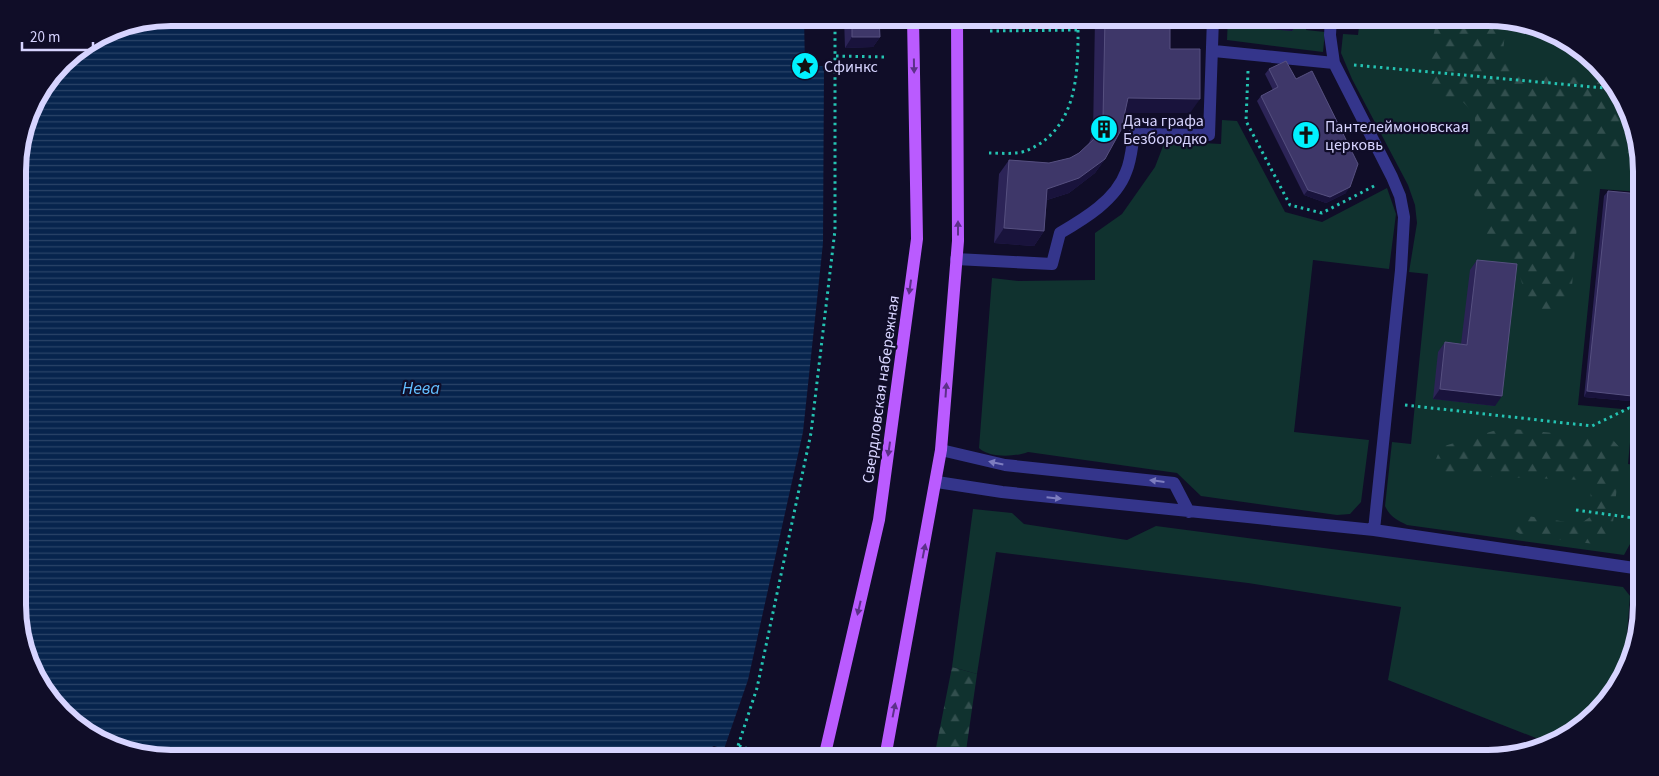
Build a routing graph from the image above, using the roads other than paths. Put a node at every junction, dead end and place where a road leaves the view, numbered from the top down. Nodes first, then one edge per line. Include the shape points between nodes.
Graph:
1 (913, 26) edge
2 (958, 26) edge
3 (1213, 26) edge
4 (1331, 26) edge
5 (1214, 51) junction
6 (1334, 63) junction
7 (956, 259) junction
8 (941, 450) junction
9 (937, 482) junction
10 (1189, 512) junction
11 (1374, 530) junction
12 (1633, 568) edge
13 (887, 749) edge
14 (826, 750) edge

1 -> 14 main road, Свердловская набережная via 917,239 879,520
7 -> 2 main road
3 - 5 lane
4 - 6 lane
5 - 6 lane
5 - 7 lane via 1210,135 1134,134 1126,173 1108,199 1060,233 1052,264
6 - 11 lane via 1392,177 1404,217
8 -> 7 main road
8 - 9 main road
10 -> 8 lane via 1174,483 1005,465
9 -> 10 lane via 966,488
13 -> 9 main road
10 - 11 lane
11 - 12 lane

